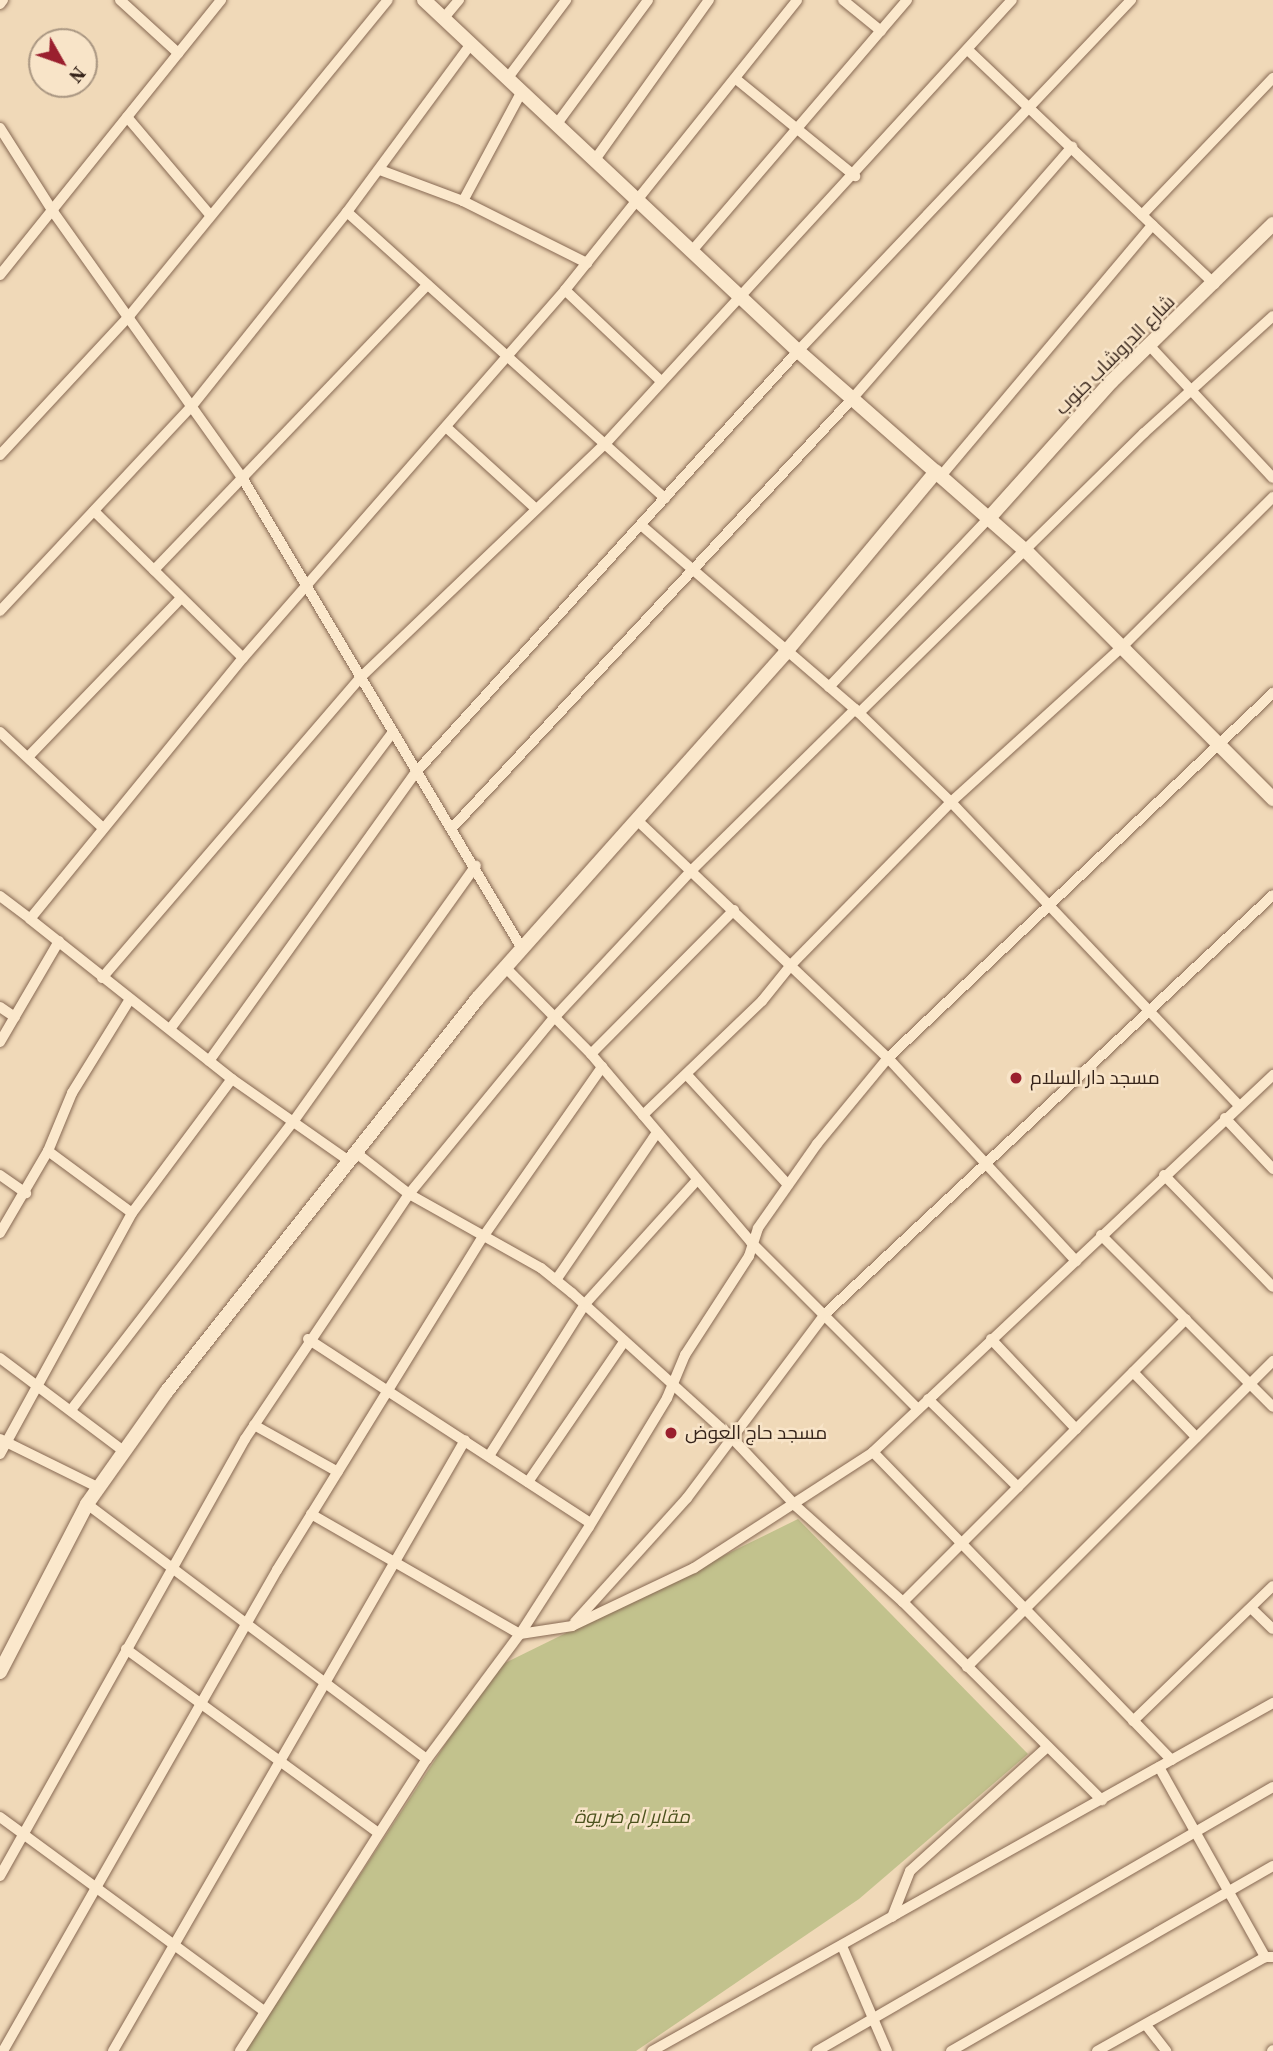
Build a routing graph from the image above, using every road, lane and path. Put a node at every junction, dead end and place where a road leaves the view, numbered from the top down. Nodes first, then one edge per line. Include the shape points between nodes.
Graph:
1 (120, 0) edge
2 (221, 0) edge
3 (388, 0) edge
4 (424, 0) edge
5 (459, 0) edge
6 (566, 0) edge
7 (648, 0) edge
8 (709, 0) edge
9 (797, 0) edge
10 (843, 0) edge
11 (907, 0) edge
12 (1012, 0) edge
13 (1131, 0) edge
14 (443, 19) junction
15 (881, 31) junction
16 (470, 45) junction
17 (968, 50) junction
18 (178, 53) junction
19 (1273, 78) edge
20 (507, 79) junction
21 (736, 79) junction
22 (521, 93) junction
23 (1029, 105) junction
24 (127, 117) junction
25 (556, 125) junction
26 (0, 128) edge
27 (798, 128) junction
28 (1072, 147) junction
29 (594, 162) junction
30 (380, 170) junction
31 (855, 176) junction
32 (463, 201) junction
33 (638, 203) junction
34 (347, 212) junction
35 (54, 213) junction
36 (210, 215) junction
37 (1142, 215) junction
38 (1273, 224) edge
39 (1152, 225) junction
40 (691, 252) junction
41 (587, 263) junction
42 (0, 275) edge
43 (1215, 284) junction
44 (427, 285) junction
45 (565, 290) junction
46 (739, 296) junction
47 (130, 315) junction
48 (1273, 316) edge
49 (1148, 344) junction
50 (798, 351) junction
51 (508, 357) junction
52 (661, 381) junction
53 (1191, 390) junction
54 (852, 400) junction
55 (192, 405) junction
56 (446, 427) junction
57 (605, 444) junction
58 (0, 455) edge
59 (939, 474) junction
60 (1273, 478) edge
61 (243, 479) junction
62 (1273, 497) edge
63 (665, 498) junction
64 (537, 509) junction
65 (94, 511) junction
66 (989, 518) junction
67 (641, 525) junction
68 (1027, 551) junction
69 (154, 570) junction
70 (693, 573) junction
71 (306, 586) junction
72 (181, 598) junction
73 (0, 611) edge
74 (1122, 647) junction
75 (785, 653) junction
76 (243, 658) junction
77 (361, 677) junction
78 (829, 687) junction
79 (1273, 693) edge
80 (857, 711) junction
81 (0, 732) edge
82 (393, 732) junction
83 (1220, 746) junction
84 (29, 755) junction
85 (416, 771) junction
86 (1273, 799) edge
87 (951, 802) junction
88 (637, 820) junction
89 (103, 828) junction
90 (452, 828) junction
91 (476, 865) junction
92 (692, 870) junction
93 (1273, 895) edge
94 (0, 896) edge
95 (1051, 905) junction
96 (734, 910) junction
97 (30, 919) junction
98 (59, 941) junction
99 (521, 947) junction
100 (791, 965) junction
101 (505, 967) junction
102 (102, 978) junction
103 (130, 999) junction
104 (0, 1007) edge
105 (1149, 1009) junction
106 (15, 1017) junction
107 (553, 1018) junction
108 (170, 1029) junction
109 (0, 1042) edge
110 (591, 1054) junction
111 (888, 1058) junction
112 (209, 1061) junction
113 (603, 1067) junction
114 (687, 1075) junction
115 (1273, 1075) edge
116 (232, 1079) junction
117 (1239, 1105) junction
118 (643, 1115) junction
119 (1225, 1118) junction
120 (293, 1122) junction
121 (656, 1134) junction
122 (48, 1151) junction
123 (352, 1157) junction
124 (982, 1163) junction
125 (1273, 1169) edge
126 (0, 1175) edge
127 (1164, 1175) junction
128 (696, 1181) junction
129 (788, 1185) junction
130 (26, 1193) junction
131 (409, 1194) junction
132 (132, 1213) junction
133 (0, 1233) edge
134 (1101, 1235) junction
135 (483, 1237) junction
136 (751, 1242) junction
137 (1076, 1261) junction
138 (556, 1280) junction
139 (1273, 1287) edge
140 (585, 1304) junction
141 (825, 1314) junction
142 (1186, 1319) junction
143 (308, 1339) junction
144 (991, 1339) junction
145 (624, 1342) junction
146 (0, 1358) edge
147 (1273, 1361) edge
148 (1133, 1372) junction
149 (1250, 1384) junction
150 (670, 1385) junction
151 (36, 1386) junction
152 (390, 1390) junction
153 (928, 1399) junction
154 (1273, 1407) edge
155 (71, 1409) junction
156 (918, 1409) junction
157 (254, 1425) junction
158 (1076, 1429) junction
159 (1196, 1437) junction
160 (732, 1438) junction
161 (465, 1440) junction
162 (3, 1441) edge
163 (122, 1450) junction
164 (873, 1452) junction
165 (0, 1454) edge
166 (489, 1456) junction
167 (338, 1472) junction
168 (528, 1482) junction
169 (97, 1487) junction
170 (1018, 1487) junction
171 (87, 1504) junction
172 (796, 1506) junction
173 (311, 1514) junction
174 (590, 1523) junction
175 (962, 1543) junction
176 (394, 1563) junction
177 (169, 1569) junction
178 (1273, 1586) edge
179 (903, 1602) junction
180 (1024, 1608) junction
181 (1251, 1608) junction
182 (246, 1623) junction
183 (572, 1626) junction
184 (1273, 1629) edge
185 (520, 1634) junction
186 (126, 1649) junction
187 (967, 1667) junction
188 (0, 1672) edge
189 (324, 1684) junction
190 (201, 1701) junction
191 (1273, 1703) edge
192 (1133, 1721) junction
193 (1046, 1746) junction
194 (279, 1759) junction
195 (427, 1759) junction
196 (1171, 1760) junction
197 (1159, 1767) junction
198 (1273, 1787) edge
199 (1102, 1800) junction
200 (0, 1817) edge
201 (378, 1832) junction
202 (1195, 1832) junction
203 (23, 1835) junction
204 (1273, 1866) edge
205 (0, 1876) edge
206 (96, 1885) junction
207 (1228, 1891) junction
208 (892, 1917) junction
209 (173, 1942) junction
210 (842, 1946) junction
211 (1269, 1957) edge
212 (264, 2011) junction
213 (874, 2020) junction
214 (1146, 2025) junction
215 (3, 2051) edge
216 (113, 2051) edge
217 (240, 2051) edge
218 (652, 2051) edge
219 (817, 2051) edge
220 (887, 2051) edge
221 (951, 2051) edge
222 (1097, 2051) edge
223 (1166, 2051) edge

1 - 18 street
2 - 18 street
3 - 36 street
4 - 14 street
5 - 14 street
6 - 20 street
7 - 25 street
8 - 29 street
9 - 21 street
10 - 15 street
11 - 15 street
12 - 17 street
13 - 23 street
14 - 16 street
15 - 27 street
16 - 20 street
16 - 30 street
17 - 23 street
17 - 31 street
18 - 24 street
19 - 37 street
20 - 22 street
21 - 27 street
21 - 33 street
22 - 25 street
22 - 32 street
23 - 28 street
23 - 50 street
24 - 35 street
24 - 36 street
25 - 29 street
26 - 35 street
27 - 31 street
27 - 40 street
28 - 37 street
28 - 54 street
29 - 33 street
30 - 32 street
30 - 34 street
31 - 46 street
32 - 41 street
33 - 40 street
33 - 41 street
34 - 44 street
34 - 55 street
35 - 42 street
35 - 47 street
36 - 47 street
37 - 39 street
38 - 43 street, شارع الدروشاب جنوب
39 - 43 street
39 - 59 street
40 - 46 street
41 - 45 street
43 - 49 street, شارع الدروشاب جنوب
44 - 51 street
44 - 61 street
45 - 51 street
45 - 52 street
46 - 50 street
46 - 52 street
47 - 55 street
47 - 58 street
48 - 53 street
49 - 53 street
49 - 66 street, شارع الدروشاب جنوب
50 - 54 street
50 - 63 street
51 - 56 street
51 - 57 street
52 - 57 street
53 - 60 street
53 - 68 street
54 - 59 street
54 - 70 street
55 - 61 street
55 - 65 street
56 - 64 street
56 - 71 street
57 - 63 street
57 - 64 street
59 - 66 street
59 - 75 street
61 - 69 street
61 - 71 street
62 - 74 street
63 - 67 street
64 - 77 street
65 - 69 street
65 - 73 street
66 - 68 street
66 - 78 street
67 - 70 street
67 - 85 street
68 - 74 street
68 - 80 street
69 - 72 street
70 - 75 street
70 - 90 street
71 - 76 street
71 - 77 street
72 - 76 street
72 - 84 street
74 - 83 street
74 - 87 street
75 - 78 street
75 - 88 street
76 - 89 street
77 - 82 street
77 - 102 street
78 - 80 street
79 - 83 street
80 - 87 street
80 - 92 street
81 - 84 street
82 - 85 street
82 - 108 street
83 - 86 street
83 - 95 street
84 - 89 street
85 - 90 street
85 - 112 street
87 - 95 street
87 - 100 street
88 - 92 street
88 - 99 street
89 - 97 street
90 - 91 street
91 - 99 street
91 - 120 street
92 - 96 street
92 - 107 street
93 - 105 street
94 - 97 street
95 - 105 street
95 - 111 street
96 - 100 street
96 - 110 street
97 - 98 street
98 - 102 street
98 - 106 street
99 - 101 street
100 - 111 street
100 - 114 street via 774,989
101 - 107 street
101 - 123 street
102 - 103 street
103 - 108 street
103 - 122 street via 72,1093
104 - 106 street
105 - 117 street
105 - 124 street
106 - 109 street
107 - 110 street
107 - 131 street
108 - 112 street
110 - 113 street
111 - 124 street
111 - 129 street
112 - 116 street
113 - 118 street
113 - 135 street
114 - 118 street
114 - 129 street
115 - 117 street
116 - 120 street
116 - 132 street
117 - 119 street
118 - 121 street
119 - 125 street
119 - 127 street
120 - 123 street
120 - 155 street
121 - 128 street
121 - 138 street
122 - 130 street
122 - 132 street
123 - 131 street
123 - 163 street
124 - 137 street
124 - 141 street
126 - 130 street
127 - 134 street
127 - 139 street
128 - 136 street
128 - 140 street
129 - 136 street
130 - 133 street
131 - 135 street
131 - 143 street
132 - 151 street
134 - 137 street
134 - 142 street
135 - 138 street
135 - 152 street
136 - 141 street
136 - 150 street via 748,1256
137 - 144 street
138 - 140 street
140 - 145 street
140 - 166 street
141 - 156 street
141 - 160 street
142 - 148 street
142 - 149 street
143 - 152 street
143 - 157 street
144 - 153 street
144 - 158 street
145 - 150 street
145 - 168 street
146 - 151 street
147 - 149 street
148 - 158 street
148 - 159 street
149 - 154 street
149 - 159 street
150 - 160 street
150 - 174 street via 667,1398
151 - 155 street
151 - 162 street
152 - 161 street
152 - 167 street
153 - 156 street
153 - 170 street
155 - 163 street
156 - 164 street
157 - 167 street
157 - 177 street
158 - 170 street
159 - 180 street
160 - 172 street
160 - 183 street via 680,1507
161 - 166 street
161 - 176 street
162 - 165 street
162 - 169 street
163 - 169 street
164 - 172 street
164 - 175 street
166 - 168 street
167 - 173 street
168 - 174 street
169 - 171 street
170 - 175 street
171 - 177 street
171 - 188 street
172 - 179 street
172 - 183 street via 694,1568
173 - 176 street
173 - 182 street
174 - 185 street
175 - 179 street
175 - 180 street
176 - 185 street
176 - 189 street
177 - 182 street
177 - 186 street
178 - 181 street
179 - 187 street
180 - 187 street
180 - 192 street
181 - 184 street
181 - 192 street
182 - 189 street
182 - 190 street
183 - 185 street
185 - 195 street
186 - 190 street
186 - 203 street
187 - 193 street
189 - 194 street
189 - 195 street
190 - 194 street
190 - 206 street
191 - 196 street
192 - 196 street
193 - 199 street
193 - 208 street via 910,1871
194 - 201 street
194 - 209 street
195 - 201 street
196 - 197 street
197 - 199 street
197 - 202 street
198 - 202 street
199 - 208 street
200 - 203 street
201 - 212 street
202 - 207 street
202 - 213 street
203 - 205 street
203 - 206 street
204 - 207 street
206 - 209 street
206 - 215 street
207 - 211 street
207 - 221 street
208 - 210 street
209 - 212 street
209 - 216 street
210 - 213 street
210 - 218 street
211 - 214 street
212 - 217 street
213 - 219 street
213 - 220 street
214 - 222 street
214 - 223 street

